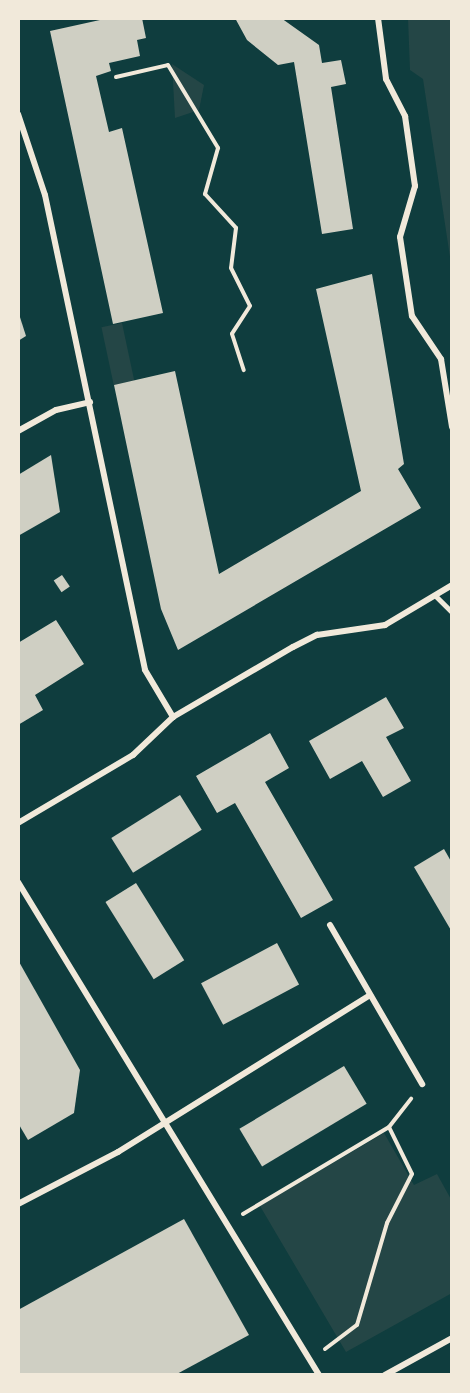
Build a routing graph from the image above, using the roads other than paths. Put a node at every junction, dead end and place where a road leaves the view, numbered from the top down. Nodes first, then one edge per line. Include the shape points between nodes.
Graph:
1 (378, 18) edge
2 (18, 114) edge
3 (90, 402) junction
4 (452, 427) edge
5 (18, 431) edge
6 (452, 585) edge
7 (436, 596) junction
8 (452, 612) edge
9 (173, 717) junction
10 (18, 823) edge
11 (18, 882) edge
12 (330, 925) dead end
13 (370, 995) junction
14 (422, 1084) road end
15 (163, 1121) junction
16 (18, 1204) edge
17 (452, 1338) edge
18 (319, 1375) edge
19 (385, 1375) edge

1 - 4 street via 386,79 405,116 415,186 400,237 412,316 441,358
2 - 3 street via 43,186
3 - 5 street via 56,410
3 - 9 street via 145,670
6 - 7 street
7 - 8 lane
7 - 9 street via 385,625 306,639
9 - 10 street via 133,755
11 - 15 street
12 - 13 street
13 - 14 street
13 - 15 street
15 - 16 street
15 - 18 street via 229,1222
17 - 19 street

